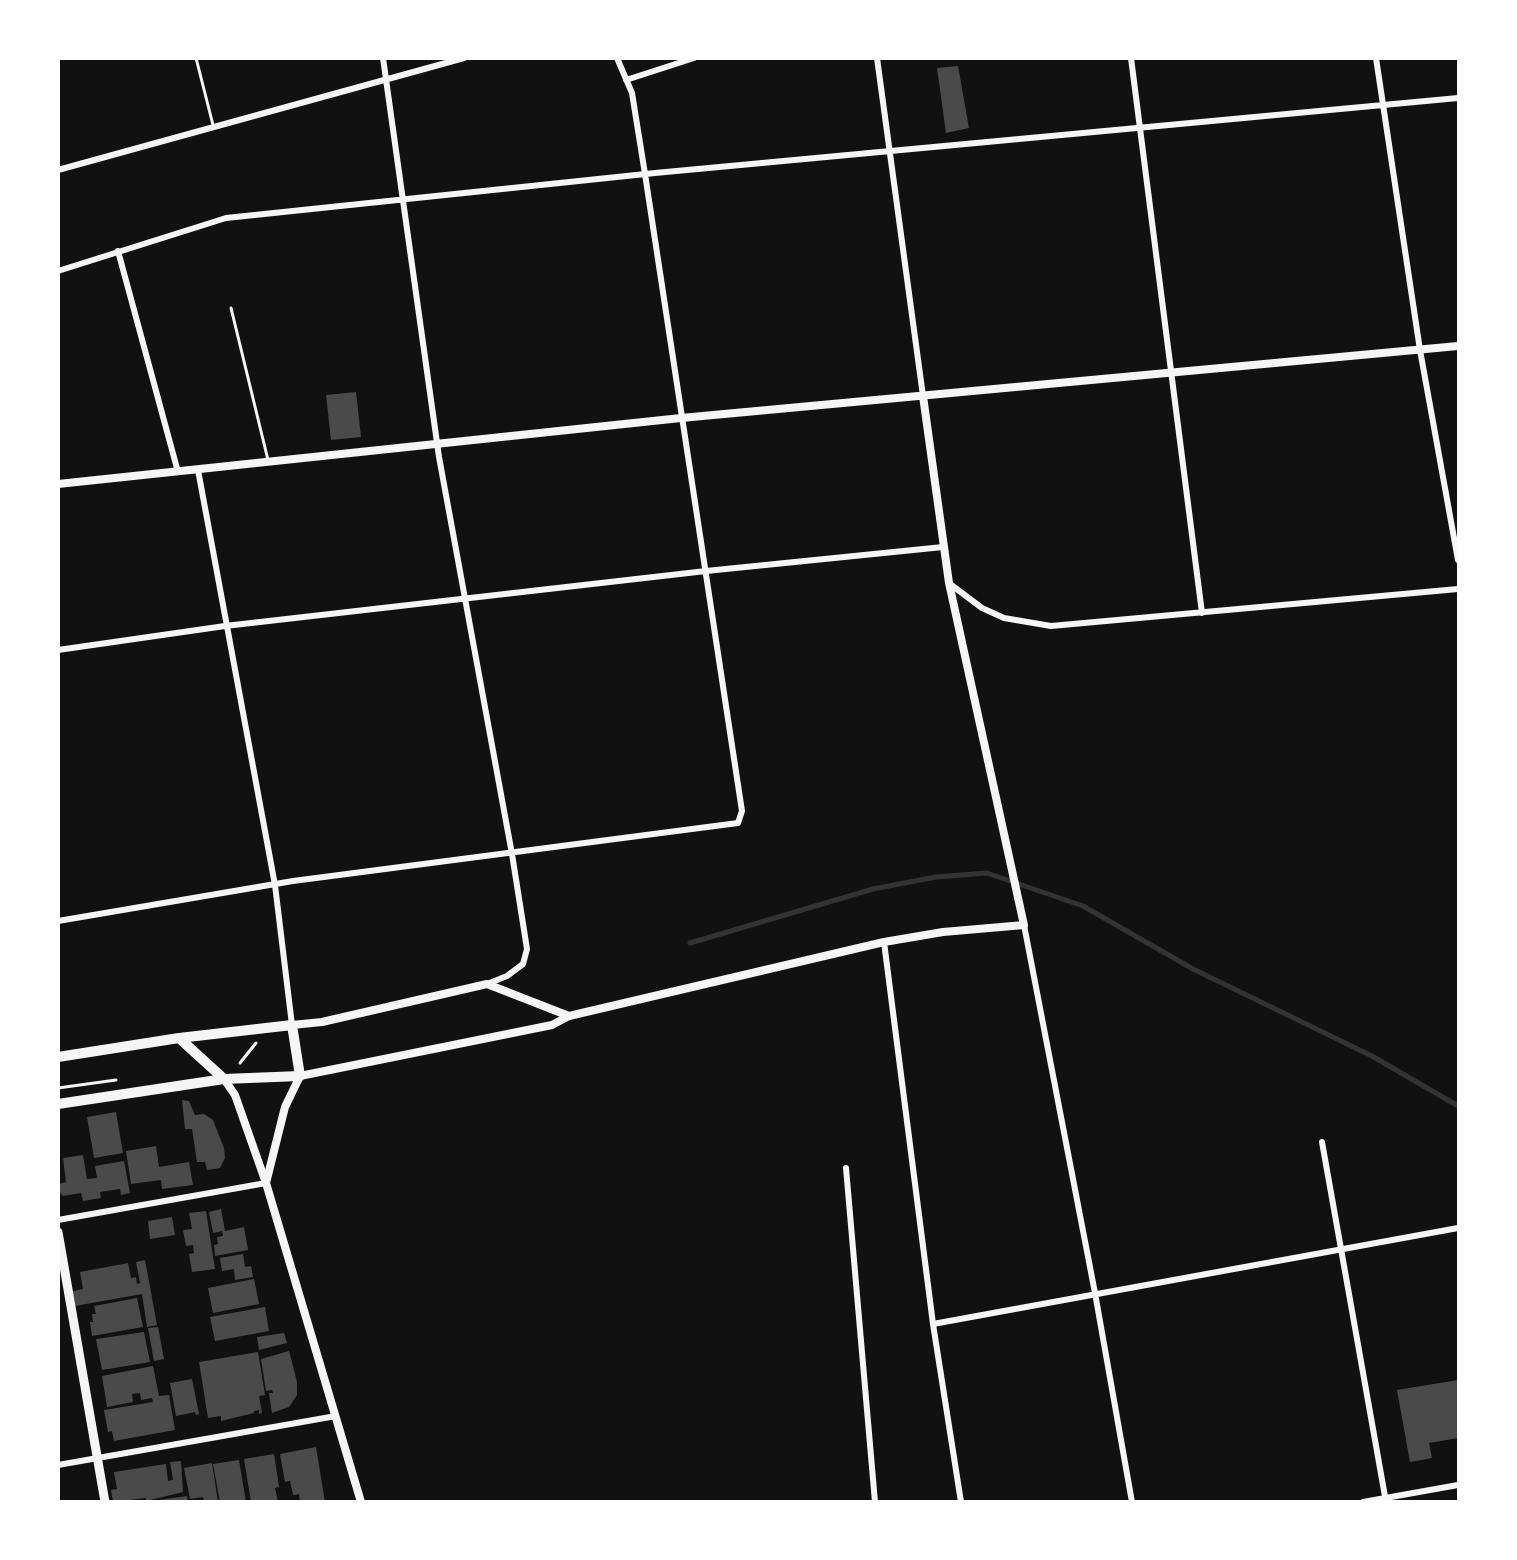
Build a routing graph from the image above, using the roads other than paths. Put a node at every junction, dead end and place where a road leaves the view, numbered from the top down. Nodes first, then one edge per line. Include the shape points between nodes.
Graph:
1 (196, 58) edge
2 (383, 58) edge
3 (464, 58) edge
4 (617, 58) edge
5 (694, 58) edge
6 (878, 58) edge
7 (1131, 58) edge
8 (1376, 58) edge
9 (386, 79) junction
10 (626, 80) junction
11 (1458, 98) edge
12 (1384, 105) junction
13 (214, 127) junction
14 (1141, 129) junction
15 (890, 153) junction
16 (58, 170) edge
17 (645, 174) junction
18 (401, 199) junction
19 (118, 250) junction
20 (58, 271) edge
21 (231, 308) dead end
22 (1458, 346) edge
23 (1420, 350) junction
24 (1173, 374) junction
25 (923, 396) junction
26 (681, 418) junction
27 (436, 444) junction
28 (269, 463) junction
29 (198, 470) junction
30 (178, 472) junction
31 (58, 484) edge
32 (943, 547) junction
33 (1458, 560) edge
34 (706, 571) junction
35 (949, 583) junction
36 (1458, 589) edge
37 (464, 599) junction
38 (1202, 613) junction
39 (225, 626) junction
40 (58, 650) edge
41 (512, 854) junction
42 (275, 885) junction
43 (58, 921) edge
44 (1024, 925) junction
45 (884, 942) junction
46 (487, 984) junction
47 (569, 1016) junction
48 (292, 1025) junction
49 (179, 1038) junction
50 (58, 1057) edge
51 (300, 1076) junction
52 (224, 1079) junction
53 (58, 1104) edge
54 (1322, 1142) dead end
55 (846, 1168) dead end
56 (266, 1183) junction
57 (58, 1220) edge
58 (1458, 1228) edge
59 (58, 1233) edge
60 (1339, 1248) junction
61 (1095, 1293) junction
62 (933, 1324) junction
63 (336, 1416) junction
64 (97, 1457) junction
65 (58, 1465) edge
66 (1458, 1485) edge
67 (1386, 1499) edge
68 (105, 1502) edge
69 (361, 1502) edge
70 (875, 1502) edge
71 (962, 1502) edge
72 (1132, 1502) edge
73 (1363, 1502) edge

1 - 13 lane
2 - 9 street
3 - 9 street
4 - 10 street
5 - 10 street
6 - 15 street
7 - 14 street
8 - 12 street
9 - 13 street
9 - 18 street
10 - 17 street via 632,93
11 - 12 street
12 - 14 street
12 - 23 street
13 - 16 street
14 - 15 street
14 - 24 street
15 - 17 street
15 - 25 street
17 - 18 street
17 - 26 street
18 - 19 street via 226,218
18 - 27 street
19 - 20 street
19 - 30 street
21 - 28 lane
22 - 23 street
23 - 24 street
23 - 33 street
24 - 25 street
24 - 38 street
25 - 26 street
25 - 32 street
26 - 27 street
26 - 34 street
27 - 28 street
27 - 37 street
28 - 29 street
29 - 30 street
29 - 39 street
30 - 31 street
32 - 34 street
32 - 35 street
34 - 37 street
34 - 41 street via 742,811 738,823
35 - 38 street via 982,608 1027,624 1051,626
35 - 44 street
36 - 38 street
37 - 39 street
37 - 41 street
39 - 40 street
39 - 42 street
41 - 42 street
41 - 46 street via 526,957 515,971
42 - 43 street
42 - 48 street
44 - 45 street
44 - 61 street
45 - 47 street
45 - 62 street
46 - 47 street
46 - 48 street via 322,1022
47 - 51 street via 552,1025
48 - 49 main road
48 - 51 main road
49 - 50 main road
49 - 52 main road
51 - 52 main road
51 - 56 street via 285,1107
52 - 53 main road
52 - 56 street via 235,1095
54 - 60 street
55 - 70 street
56 - 57 street
56 - 63 street
58 - 60 street
59 - 64 main road
60 - 61 street
60 - 67 street
61 - 62 street
61 - 72 street
62 - 71 street
63 - 64 street
63 - 69 street
64 - 65 street
64 - 68 main road
66 - 67 street
67 - 73 street

